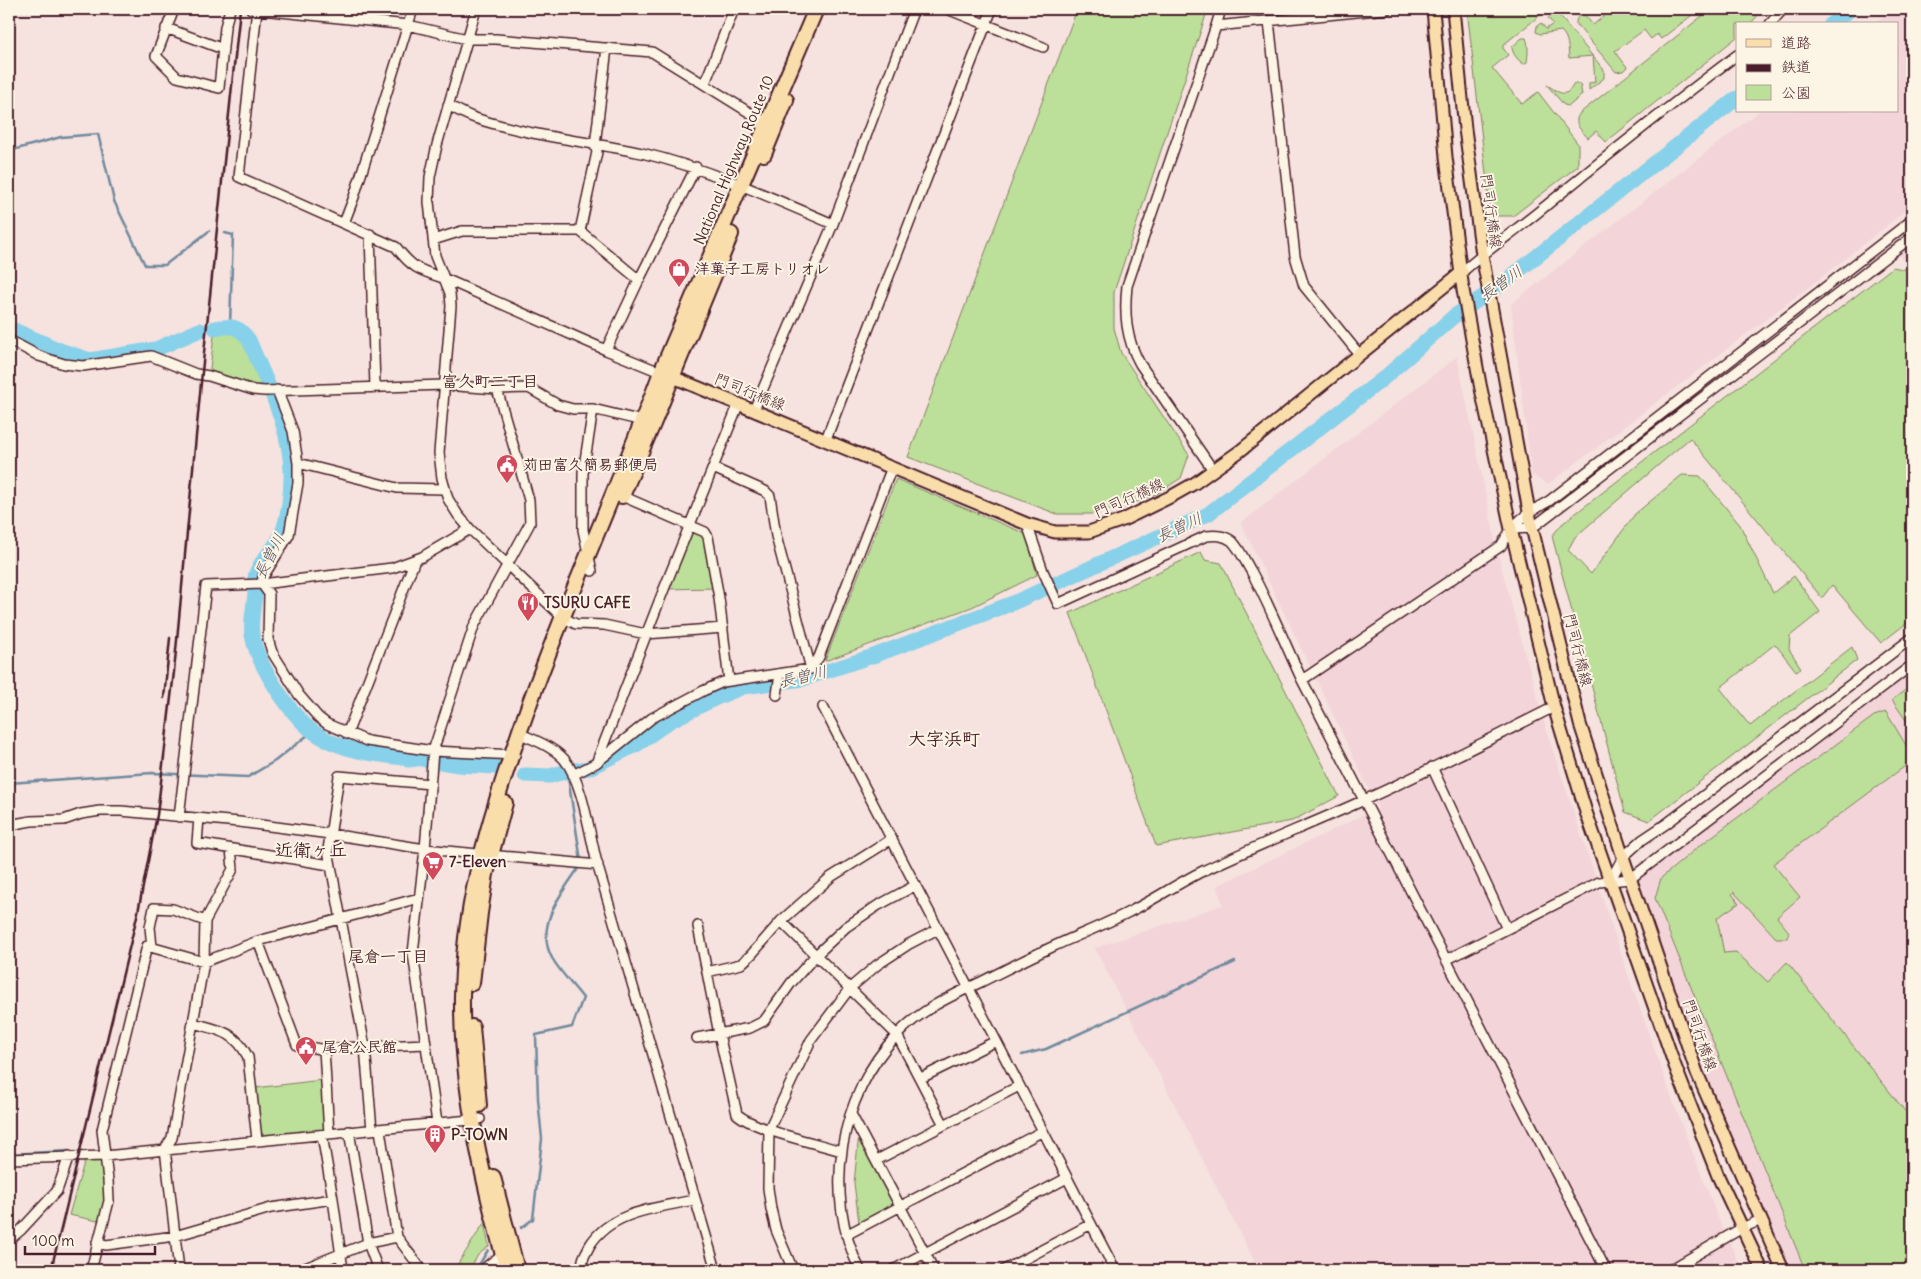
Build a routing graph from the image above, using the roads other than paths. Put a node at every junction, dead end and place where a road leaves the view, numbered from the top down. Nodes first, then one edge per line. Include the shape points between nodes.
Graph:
1 (163, 9) edge
2 (230, 9) edge
3 (255, 9) edge
4 (412, 9) edge
5 (476, 9) edge
6 (734, 9) edge
7 (816, 9) edge
8 (823, 9) edge
9 (914, 9) edge
10 (947, 9) edge
11 (992, 9) edge
12 (1221, 9) edge
13 (1387, 9) edge
14 (1432, 9) edge
15 (1453, 9) edge
16 (1782, 9) edge
17 (173, 10) edge
18 (1269, 21) junction
19 (1772, 22) edge
20 (408, 25) junction
21 (986, 25) junction
22 (1216, 26) junction
23 (166, 28) junction
24 (467, 39) junction
25 (1043, 47) dead end
26 (606, 48) junction
27 (223, 49) junction
28 (1736, 56) edge
29 (705, 83) junction
30 (448, 105) junction
31 (770, 125) junction
32 (595, 146) junction
33 (696, 167) junction
34 (746, 186) junction
35 (1912, 220) edge
36 (344, 223) junction
37 (833, 224) junction
38 (580, 231) junction
39 (370, 234) junction
40 (1912, 237) edge
41 (433, 240) junction
42 (1482, 254) junction
43 (1462, 272) junction
44 (443, 278) junction
45 (639, 280) junction
46 (9, 340) edge
47 (606, 350) junction
48 (1359, 354) junction
49 (667, 374) junction
50 (444, 384) junction
51 (376, 386) junction
52 (497, 389) junction
53 (275, 390) junction
54 (739, 403) junction
55 (593, 409) junction
56 (754, 410) junction
57 (648, 422) junction
58 (826, 439) junction
59 (298, 462) junction
60 (892, 467) junction
61 (713, 468) junction
62 (1213, 470) junction
63 (444, 489) junction
64 (622, 496) junction
65 (1529, 512) junction
66 (1027, 524) junction
67 (690, 527) junction
68 (1532, 528) junction
69 (470, 529) junction
70 (1510, 529) junction
71 (588, 556) junction
72 (415, 560) junction
73 (508, 565) junction
74 (592, 571) junction
75 (262, 584) junction
76 (566, 619) junction
77 (723, 628) junction
78 (646, 634) junction
79 (1912, 638) edge
80 (1912, 665) edge
81 (811, 669) junction
82 (779, 677) junction
83 (1302, 680) junction
84 (729, 681) junction
85 (776, 695) dead end
86 (823, 708) dead end
87 (1554, 708) junction
88 (347, 734) junction
89 (522, 735) junction
90 (433, 751) junction
91 (515, 756) junction
92 (596, 763) junction
93 (1432, 767) junction
94 (573, 775) junction
95 (431, 784) junction
96 (1364, 800) junction
97 (179, 817) junction
98 (199, 818) junction
99 (9, 825) edge
100 (330, 834) junction
101 (892, 839) junction
102 (231, 849) junction
103 (426, 849) junction
104 (487, 855) junction
105 (1623, 857) junction
106 (330, 865) junction
107 (598, 865) junction
108 (1630, 878) junction
109 (1610, 881) junction
110 (916, 886) junction
111 (419, 898) junction
112 (340, 919) junction
113 (205, 921) junction
114 (781, 921) junction
115 (698, 926) dead end
116 (938, 929) junction
117 (1507, 929) junction
118 (258, 941) junction
119 (152, 948) junction
120 (816, 955) junction
121 (1446, 960) junction
122 (204, 962) junction
123 (708, 972) junction
124 (850, 988) junction
125 (968, 988) junction
126 (193, 1023) junction
127 (719, 1034) junction
128 (898, 1035) junction
129 (696, 1038) dead end
130 (996, 1041) junction
131 (425, 1044) junction
132 (364, 1047) junction
133 (324, 1049) junction
134 (921, 1078) junction
135 (1020, 1086) junction
136 (851, 1114) junction
137 (476, 1120) junction
138 (437, 1123) junction
139 (944, 1125) junction
140 (769, 1129) junction
141 (376, 1130) junction
142 (350, 1131) junction
143 (1043, 1131) junction
144 (325, 1135) junction
145 (257, 1140) junction
146 (165, 1149) junction
147 (841, 1151) junction
148 (69, 1156) junction
149 (105, 1156) junction
150 (9, 1159) edge
151 (877, 1160) junction
152 (1067, 1178) junction
153 (333, 1199) junction
154 (694, 1200) junction
155 (901, 1207) junction
156 (1761, 1220) junction
157 (1091, 1224) junction
158 (1742, 1228) junction
159 (846, 1235) junction
160 (175, 1236) junction
161 (397, 1236) junction
162 (9, 1240) edge
163 (97, 1242) junction
164 (510, 1242) junction
165 (368, 1243) junction
166 (340, 1253) junction
167 (926, 1254) junction
168 (503, 1255) junction
169 (90, 1270) edge
170 (179, 1270) edge
171 (300, 1270) edge
172 (342, 1270) edge
173 (378, 1270) edge
174 (422, 1270) edge
175 (484, 1270) edge
176 (507, 1270) edge
177 (517, 1270) edge
178 (583, 1270) edge
179 (716, 1270) edge
180 (793, 1270) edge
181 (860, 1270) edge
182 (893, 1270) edge
183 (934, 1270) edge
184 (1004, 1270) edge
185 (1115, 1270) edge
186 (1606, 1270) edge
187 (1670, 1270) edge
188 (1762, 1270) edge
189 (1783, 1270) edge

1 - 17 street
2 - 27 street
3 - 20 street
3 - 36 street via 239,177
4 - 20 street
5 - 24 street
6 - 29 street
7 - 31 highway, National Highway Route 10
8 - 31 highway, National Highway Route 10
9 - 37 street
10 - 21 street
11 - 21 street
12 - 22 street
13 - 18 street
14 - 43 main road via 1446,157
15 - 42 main road, 門司行橋線
16 - 19 street
17 - 23 street
18 - 22 street
18 - 48 street via 1299,273 1304,286
20 - 24 street
20 - 36 street
21 - 25 street
21 - 58 street
22 - 62 street via 1127,286 1125,302 1132,350
23 - 27 street
23 - 27 street via 156,56 177,77 219,88
24 - 26 street
24 - 30 street
26 - 29 street via 652,52
26 - 32 street
28 - 42 street
29 - 31 street
30 - 32 street via 474,118
30 - 41 street via 430,177
31 - 34 highway, National Highway Route 10
32 - 33 street via 641,153
32 - 38 street via 597,152
33 - 34 street
33 - 45 street
34 - 37 street
34 - 49 highway, National Highway Route 10
35 - 65 street via 1549,501
36 - 39 street
37 - 56 street
38 - 41 street via 462,231
38 - 45 street
39 - 44 street via 396,247 407,262 422,272
39 - 51 street
40 - 68 street
41 - 44 street
42 - 43 street
42 - 65 main road, 門司行橋線
43 - 48 main road, 門司行橋線
43 - 70 main road via 1480,384
44 - 47 street
44 - 50 street via 451,306
45 - 47 street
46 - 53 street via 39,356 64,364 83,366 151,356 196,374 253,390
47 - 49 street
48 - 62 main road, 門司行橋線 via 1270,428
49 - 54 main road, 門司行橋線
49 - 57 highway, National Highway Route 10
50 - 51 street
50 - 52 street
50 - 63 street via 439,453
51 - 53 street
52 - 55 street via 530,388 558,405
52 - 73 street via 531,513 530,523
53 - 59 street via 293,431
54 - 56 main road, 門司行橋線
54 - 61 street
55 - 57 street
55 - 71 street via 583,473 583,530
56 - 58 main road, 門司行橋線
57 - 64 highway, National Highway Route 10
57 - 71 highway, National Highway Route 10
58 - 60 main road, 門司行橋線
59 - 63 street via 397,488
59 - 75 street via 298,483 289,534
60 - 66 main road, 門司行橋線
60 - 81 street via 822,649
61 - 67 street
61 - 81 street via 765,490 770,496 776,536
62 - 66 main road, 門司行橋線 via 1149,509 1089,532 1055,532
63 - 69 street
64 - 67 street
64 - 74 highway, National Highway Route 10
65 - 68 main road, 門司行橋線
65 - 70 street
66 - 83 street via 1042,571 1058,604 1206,536 1226,537 1241,553 1257,583
67 - 77 street via 705,532 708,537
67 - 78 street
68 - 70 street
68 - 105 main road, 門司行橋線 via 1580,724
69 - 72 street
69 - 73 street
70 - 83 street via 1501,546
70 - 87 main road
71 - 74 street
71 - 76 highway, National Highway Route 10
72 - 75 street via 392,568
72 - 88 street
73 - 76 street
73 - 90 street via 474,626
74 - 76 highway, National Highway Route 10
75 - 88 street via 268,594 268,639 272,652 299,695 318,717
75 - 97 street via 206,586
76 - 78 street via 576,624 604,625
76 - 89 highway, National Highway Route 10
77 - 78 street
77 - 84 street
78 - 92 street
79 - 105 street
80 - 108 street
81 - 82 street
82 - 84 street
82 - 85 street
83 - 96 street
84 - 92 street via 652,718
86 - 101 street
87 - 93 street
87 - 109 main road
88 - 90 street via 367,741
89 - 91 highway, National Highway Route 10
89 - 94 street via 564,759
90 - 91 street
90 - 95 street
91 - 104 highway, National Highway Route 10 via 499,790
92 - 94 street
93 - 96 street
93 - 117 street
94 - 107 street
95 - 100 street via 339,776
95 - 103 street
96 - 121 street
96 - 125 street via 1202,872 1129,913
97 - 98 street
97 - 99 street via 100,811 64,820
98 - 100 street
98 - 102 street via 197,843
100 - 103 street
100 - 106 street
101 - 110 street
101 - 114 street via 831,877
102 - 106 street
102 - 113 street via 233,869
103 - 104 street
103 - 111 street
104 - 107 street
104 - 137 highway, National Highway Route 10 via 469,913 462,997 464,1071
105 - 108 main road, 門司行橋線
105 - 109 street
106 - 112 street
107 - 154 street
108 - 109 street
108 - 156 main road, 門司行橋線 via 1696,1073
109 - 117 street via 1599,882
109 - 158 main road via 1675,1066
110 - 116 street
110 - 120 street via 846,927
111 - 112 street
111 - 131 street via 413,952
112 - 118 street
112 - 132 street
113 - 119 street via 173,909 154,908 150,927
113 - 122 street
114 - 120 street
114 - 123 street via 741,964
115 - 123 street
116 - 124 street via 877,965
116 - 125 street
117 - 121 street
118 - 122 street
118 - 133 street via 297,1045
119 - 122 street
119 - 149 street via 147,946 102,1130
120 - 124 street
120 - 127 street via 764,1021 750,1028
121 - 186 street
122 - 126 street
123 - 127 street
124 - 128 street
124 - 140 street via 811,1040
125 - 128 street via 922,1013
125 - 130 street
126 - 145 street via 230,1034 244,1049 248,1057
126 - 146 street via 172,1138
127 - 129 street
127 - 140 street via 738,1114 744,1120
128 - 134 street
128 - 136 street via 876,1062
130 - 134 street
130 - 135 street
131 - 132 street
131 - 138 street
132 - 133 street
132 - 141 street
133 - 144 street
134 - 139 street
135 - 139 street
135 - 143 street
136 - 147 street
136 - 151 street
137 - 138 street
137 - 164 highway, National Highway Route 10
137 - 168 highway, National Highway Route 10 via 480,1162
138 - 141 street
139 - 151 street
140 - 147 street
140 - 180 street via 771,1209
141 - 142 street
141 - 161 street
142 - 144 street
142 - 165 street
143 - 152 street
143 - 155 street
144 - 145 street
144 - 153 street
145 - 146 street
146 - 149 street
146 - 160 street
147 - 159 street via 839,1190
148 - 149 street
148 - 150 street
148 - 162 street via 57,1191
149 - 163 street via 109,1201
151 - 155 street
152 - 157 street
152 - 167 street
153 - 160 street via 271,1208
153 - 166 street
154 - 178 street via 612,1222 590,1245 581,1260
154 - 179 street
155 - 159 street
155 - 167 street
156 - 158 street
156 - 189 main road, 門司行橋線
157 - 184 street
157 - 185 street
158 - 187 street
158 - 188 main road
159 - 181 street
160 - 163 street via 106,1246
160 - 170 street
161 - 165 street
161 - 174 street
163 - 169 street
164 - 168 street
164 - 177 highway, National Highway Route 10
165 - 166 street
165 - 173 street
166 - 171 street
166 - 172 street
167 - 182 street
167 - 183 street
168 - 175 street
168 - 176 highway, National Highway Route 10

